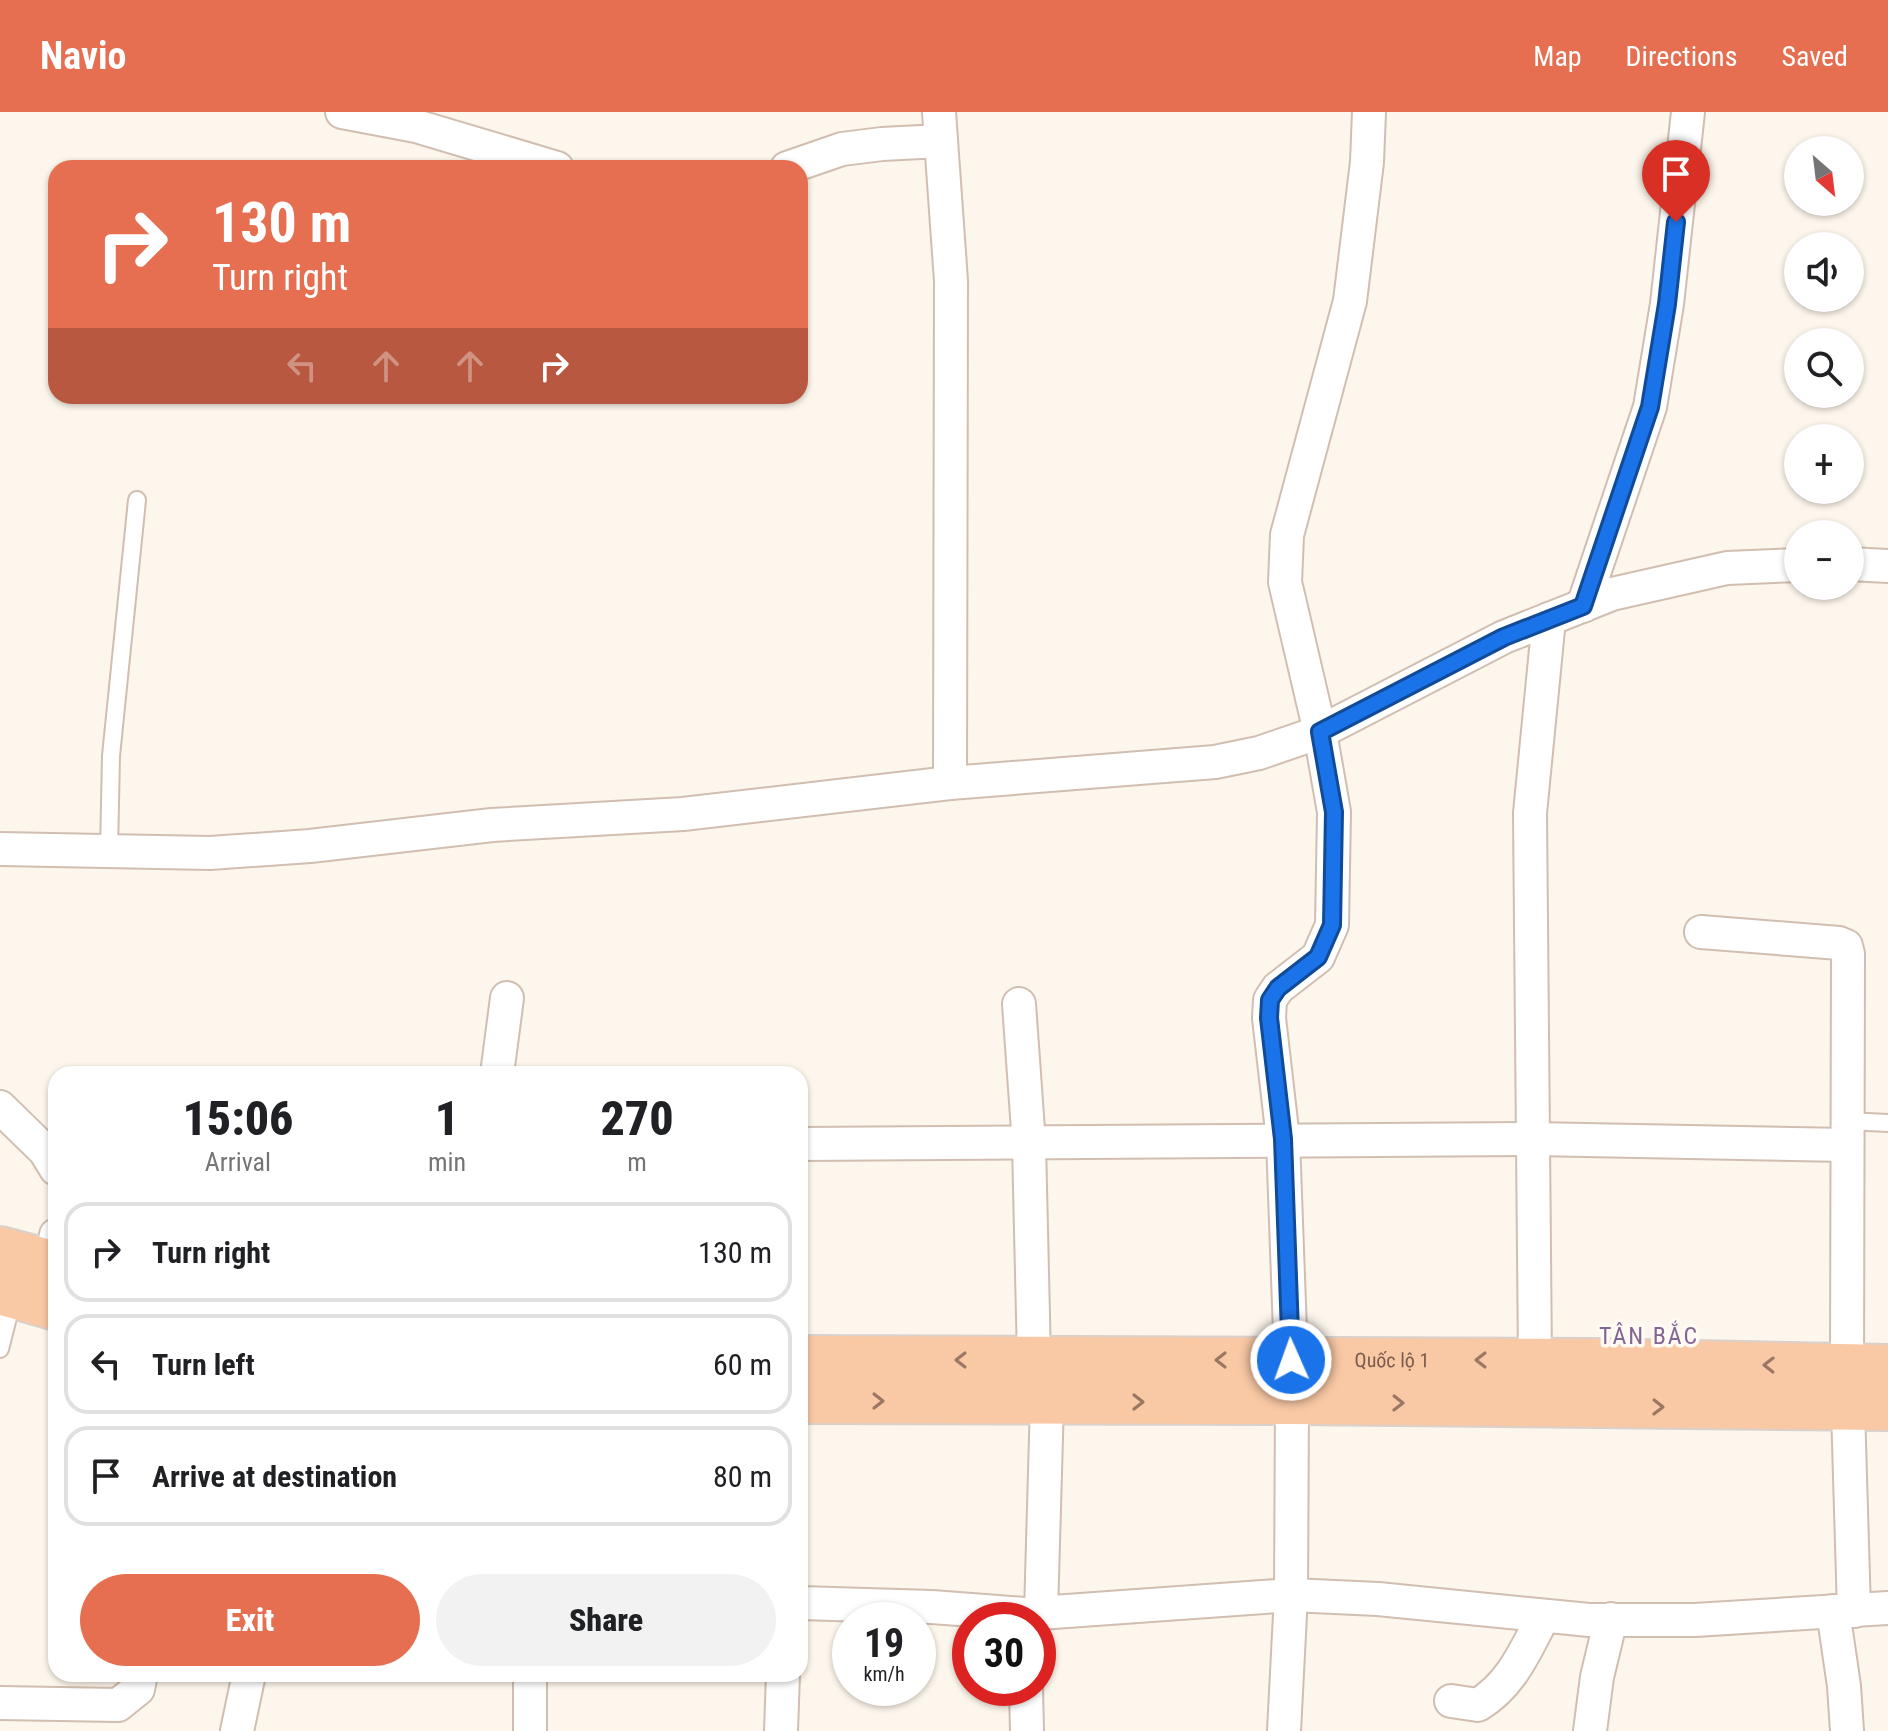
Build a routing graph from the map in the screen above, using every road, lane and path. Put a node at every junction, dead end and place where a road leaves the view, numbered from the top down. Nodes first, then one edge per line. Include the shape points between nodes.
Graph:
1 (342, 112) edge
2 (1369, 112) edge
3 (1688, 112) edge
4 (940, 126) edge
5 (530, 160) edge
6 (808, 161) edge
7 (137, 500) dead end
8 (1864, 565) edge
9 (1784, 566) edge
10 (1888, 566) edge
11 (1583, 606) junction
12 (1549, 619) junction
13 (1320, 732) junction
14 (950, 783) junction
15 (0, 849) edge
16 (109, 851) junction
17 (1701, 932) dead end
18 (507, 998) dead end
19 (1019, 1004) dead end
20 (498, 1066) edge
21 (0, 1107) edge
22 (1888, 1123) edge
23 (1847, 1133) junction
24 (1283, 1139) junction
25 (1533, 1139) junction
26 (808, 1144) edge
27 (1029, 1144) junction
28 (48, 1156) edge
29 (0, 1249) edge
30 (48, 1253) edge
31 (7, 1294) edge
32 (48, 1306) edge
33 (0, 1349) edge
34 (808, 1358) edge
35 (1034, 1359) junction
36 (1535, 1361) junction
37 (1868, 1367) edge
38 (1292, 1381) junction
39 (808, 1401) edge
40 (1047, 1402) junction
41 (1868, 1409) edge
42 (1291, 1595) junction
43 (1031, 1602) edge
44 (808, 1603) edge
45 (1888, 1608) edge
46 (952, 1609) edge
47 (1844, 1611) junction
48 (1056, 1614) edge
49 (1543, 1617) junction
50 (1611, 1619) junction
51 (139, 1682) edge
52 (247, 1682) edge
53 (530, 1682) edge
54 (783, 1682) edge
55 (1451, 1701) dead end
56 (0, 1703) edge
57 (1026, 1706) edge
58 (237, 1731) edge
59 (530, 1731) edge
60 (781, 1731) edge
61 (1027, 1731) edge
62 (1284, 1731) edge
63 (1590, 1731) edge
64 (1847, 1731) edge

1 - 5 street via 416,126
2 - 13 street via 1350,301 1287,535 1285,582
3 - 11 street via 1650,407
4 - 6 street
4 - 14 street via 951,281
7 - 16 lane via 111,756
8 - 10 street
9 - 11 street via 1727,568 1612,594
11 - 12 street
12 - 13 street
12 - 25 street via 1530,813
13 - 14 street via 1215,762
13 - 24 street via 1334,812 1332,925 1318,957 1270,1000
14 - 16 street via 683,814 492,825 310,846 210,853
15 - 16 street
17 - 23 street via 1846,946
18 - 20 street
19 - 27 street
21 - 28 street
22 - 23 lane
23 - 25 street
23 - 37 street
24 - 25 street
24 - 27 street
24 - 38 street
25 - 36 street
26 - 27 street
27 - 35 street
29 - 30 highway
31 - 32 highway
31 - 33 lane
35 -> 34 highway, Quốc lộ 1
38 -> 35 highway, Quốc lộ 1
37 -> 36 highway, Quốc lộ 1
36 -> 38 highway, Quốc lộ 1
40 -> 38 highway, Quốc lộ 1
38 -> 41 highway, Quốc lộ 1
38 - 42 street
39 -> 40 highway, Quốc lộ 1
40 - 43 street
41 - 47 street
42 - 48 street
42 - 49 street
42 - 62 street
44 - 46 street
45 - 47 street
47 - 50 street
47 - 64 street
49 - 50 street
49 - 55 street via 1497,1693 1478,1705
50 - 63 street
51 - 56 street via 118,1705
52 - 58 street
53 - 59 street
54 - 60 street
57 - 61 street

